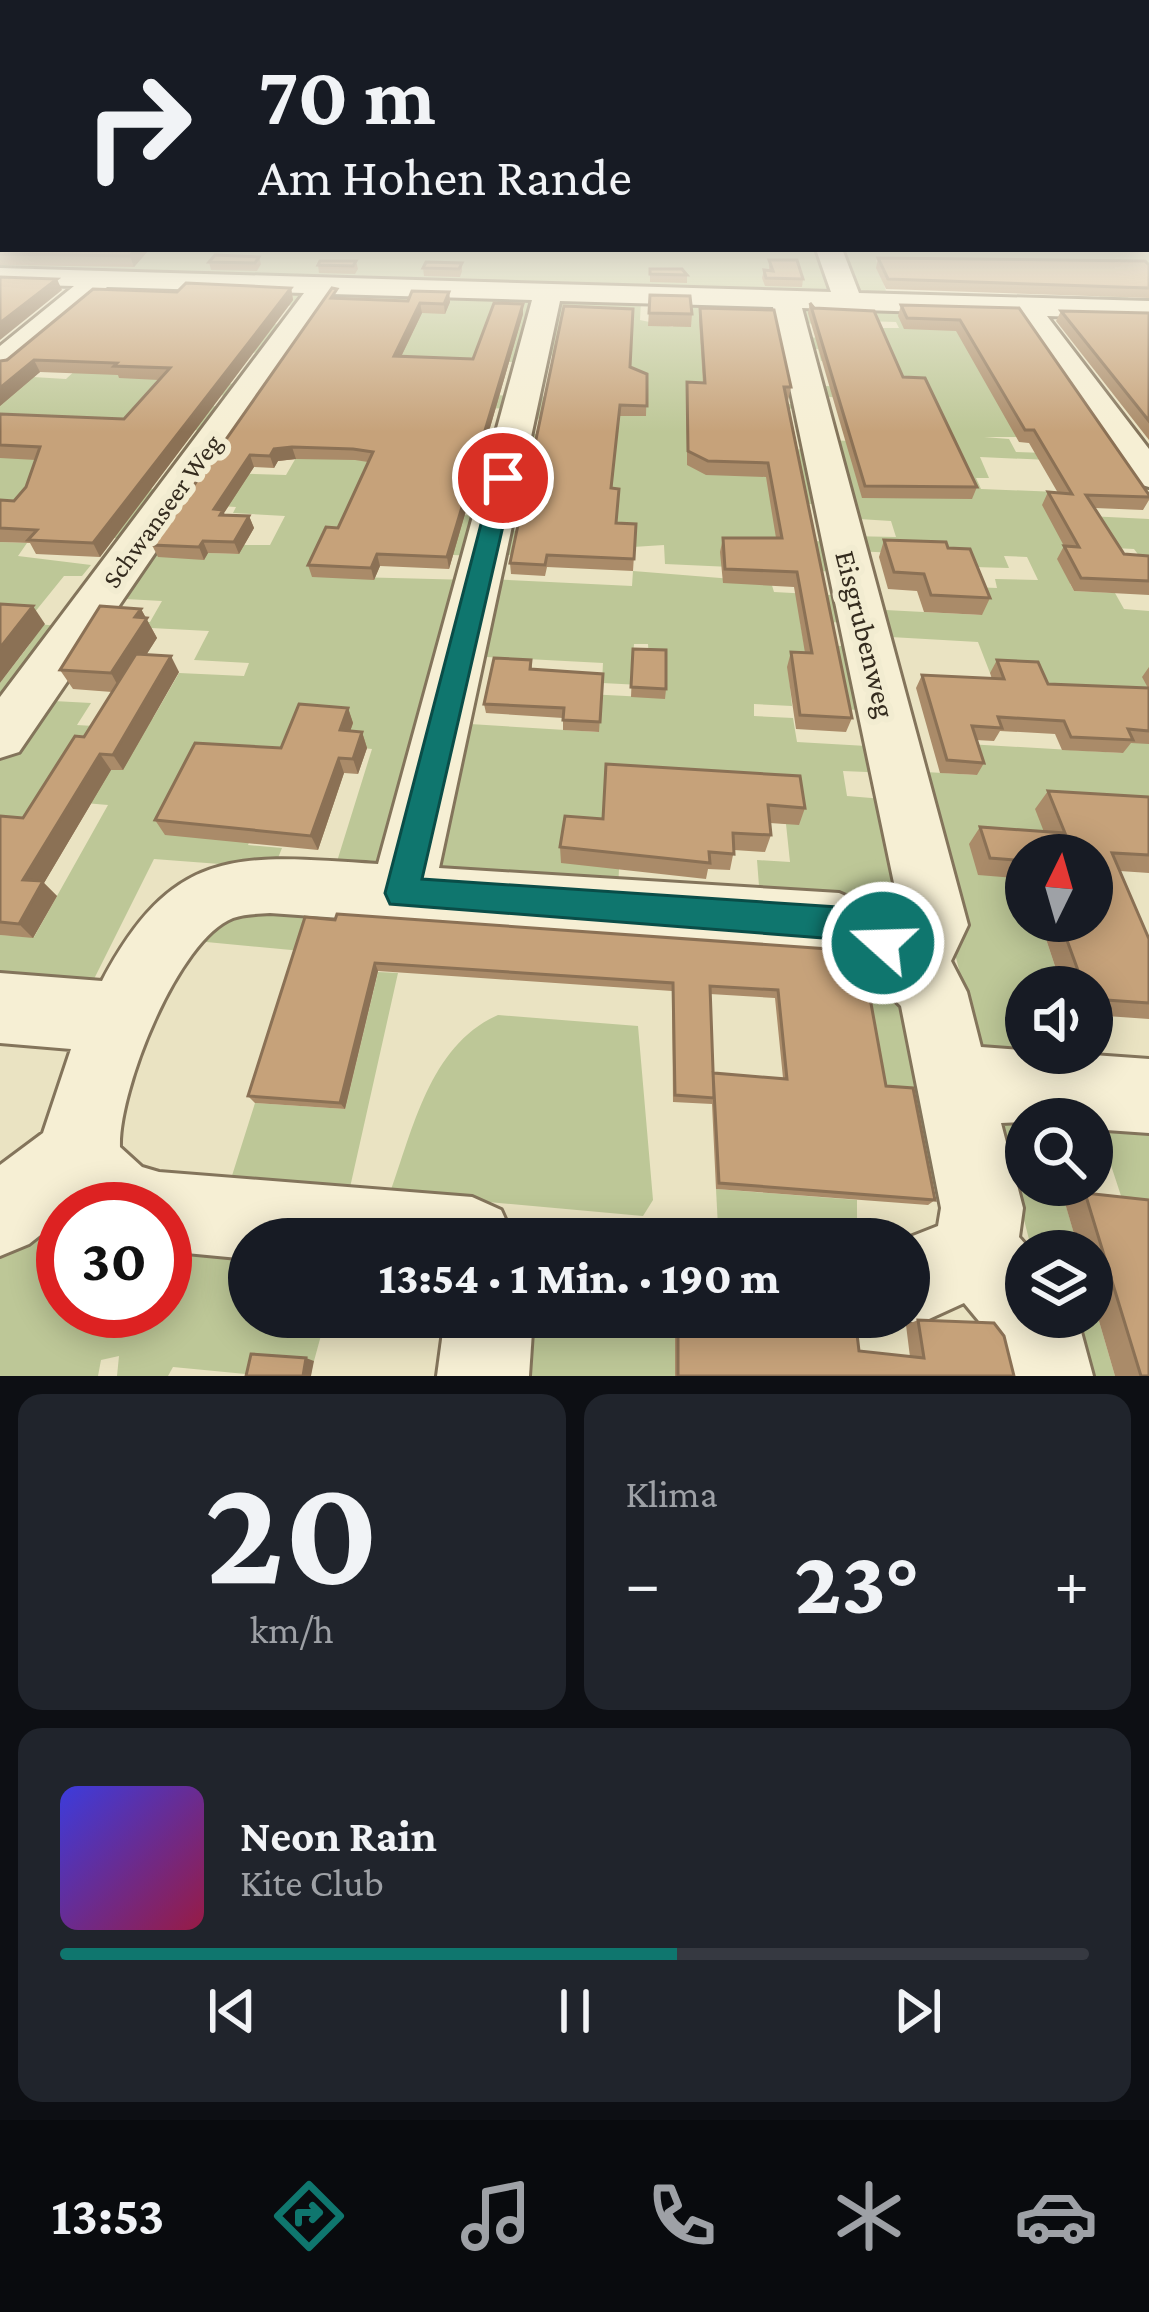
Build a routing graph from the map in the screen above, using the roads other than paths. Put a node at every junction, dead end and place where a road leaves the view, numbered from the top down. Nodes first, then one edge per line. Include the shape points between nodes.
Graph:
1 (71, 303) edge
2 (312, 303) edge
3 (546, 303) edge
4 (786, 303) edge
5 (926, 303) edge
6 (1025, 306) junction
7 (1149, 310) edge
8 (0, 362) edge
9 (1149, 475) edge
10 (0, 737) edge
11 (402, 893) junction
12 (913, 964) junction
13 (0, 1008) edge
14 (123, 1018) junction
15 (953, 1082) junction
16 (1149, 1096) edge
17 (76, 1156) junction
18 (96, 1182) edge
19 (192, 1213) edge
20 (0, 1215) edge
21 (250, 1218) edge
22 (970, 1280) edge
23 (487, 1338) edge
24 (1038, 1338) edge
25 (483, 1376) edge
26 (1047, 1376) edge

1 - 8 street
2 - 10 street, Schwanseer Weg
3 - 11 street
4 - 12 street, Eisgrubenweg via 937,926
5 - 6 street
6 - 7 street
6 - 9 street
11 - 12 street via 838,923
11 - 14 street via 270,885 202,901 154,952
12 - 15 street via 932,992
13 - 14 street
14 - 17 street via 87,1096
15 - 16 street
15 - 22 street via 982,1208
17 - 18 street
17 - 20 street
19 - 21 street
23 - 25 street
24 - 26 street

